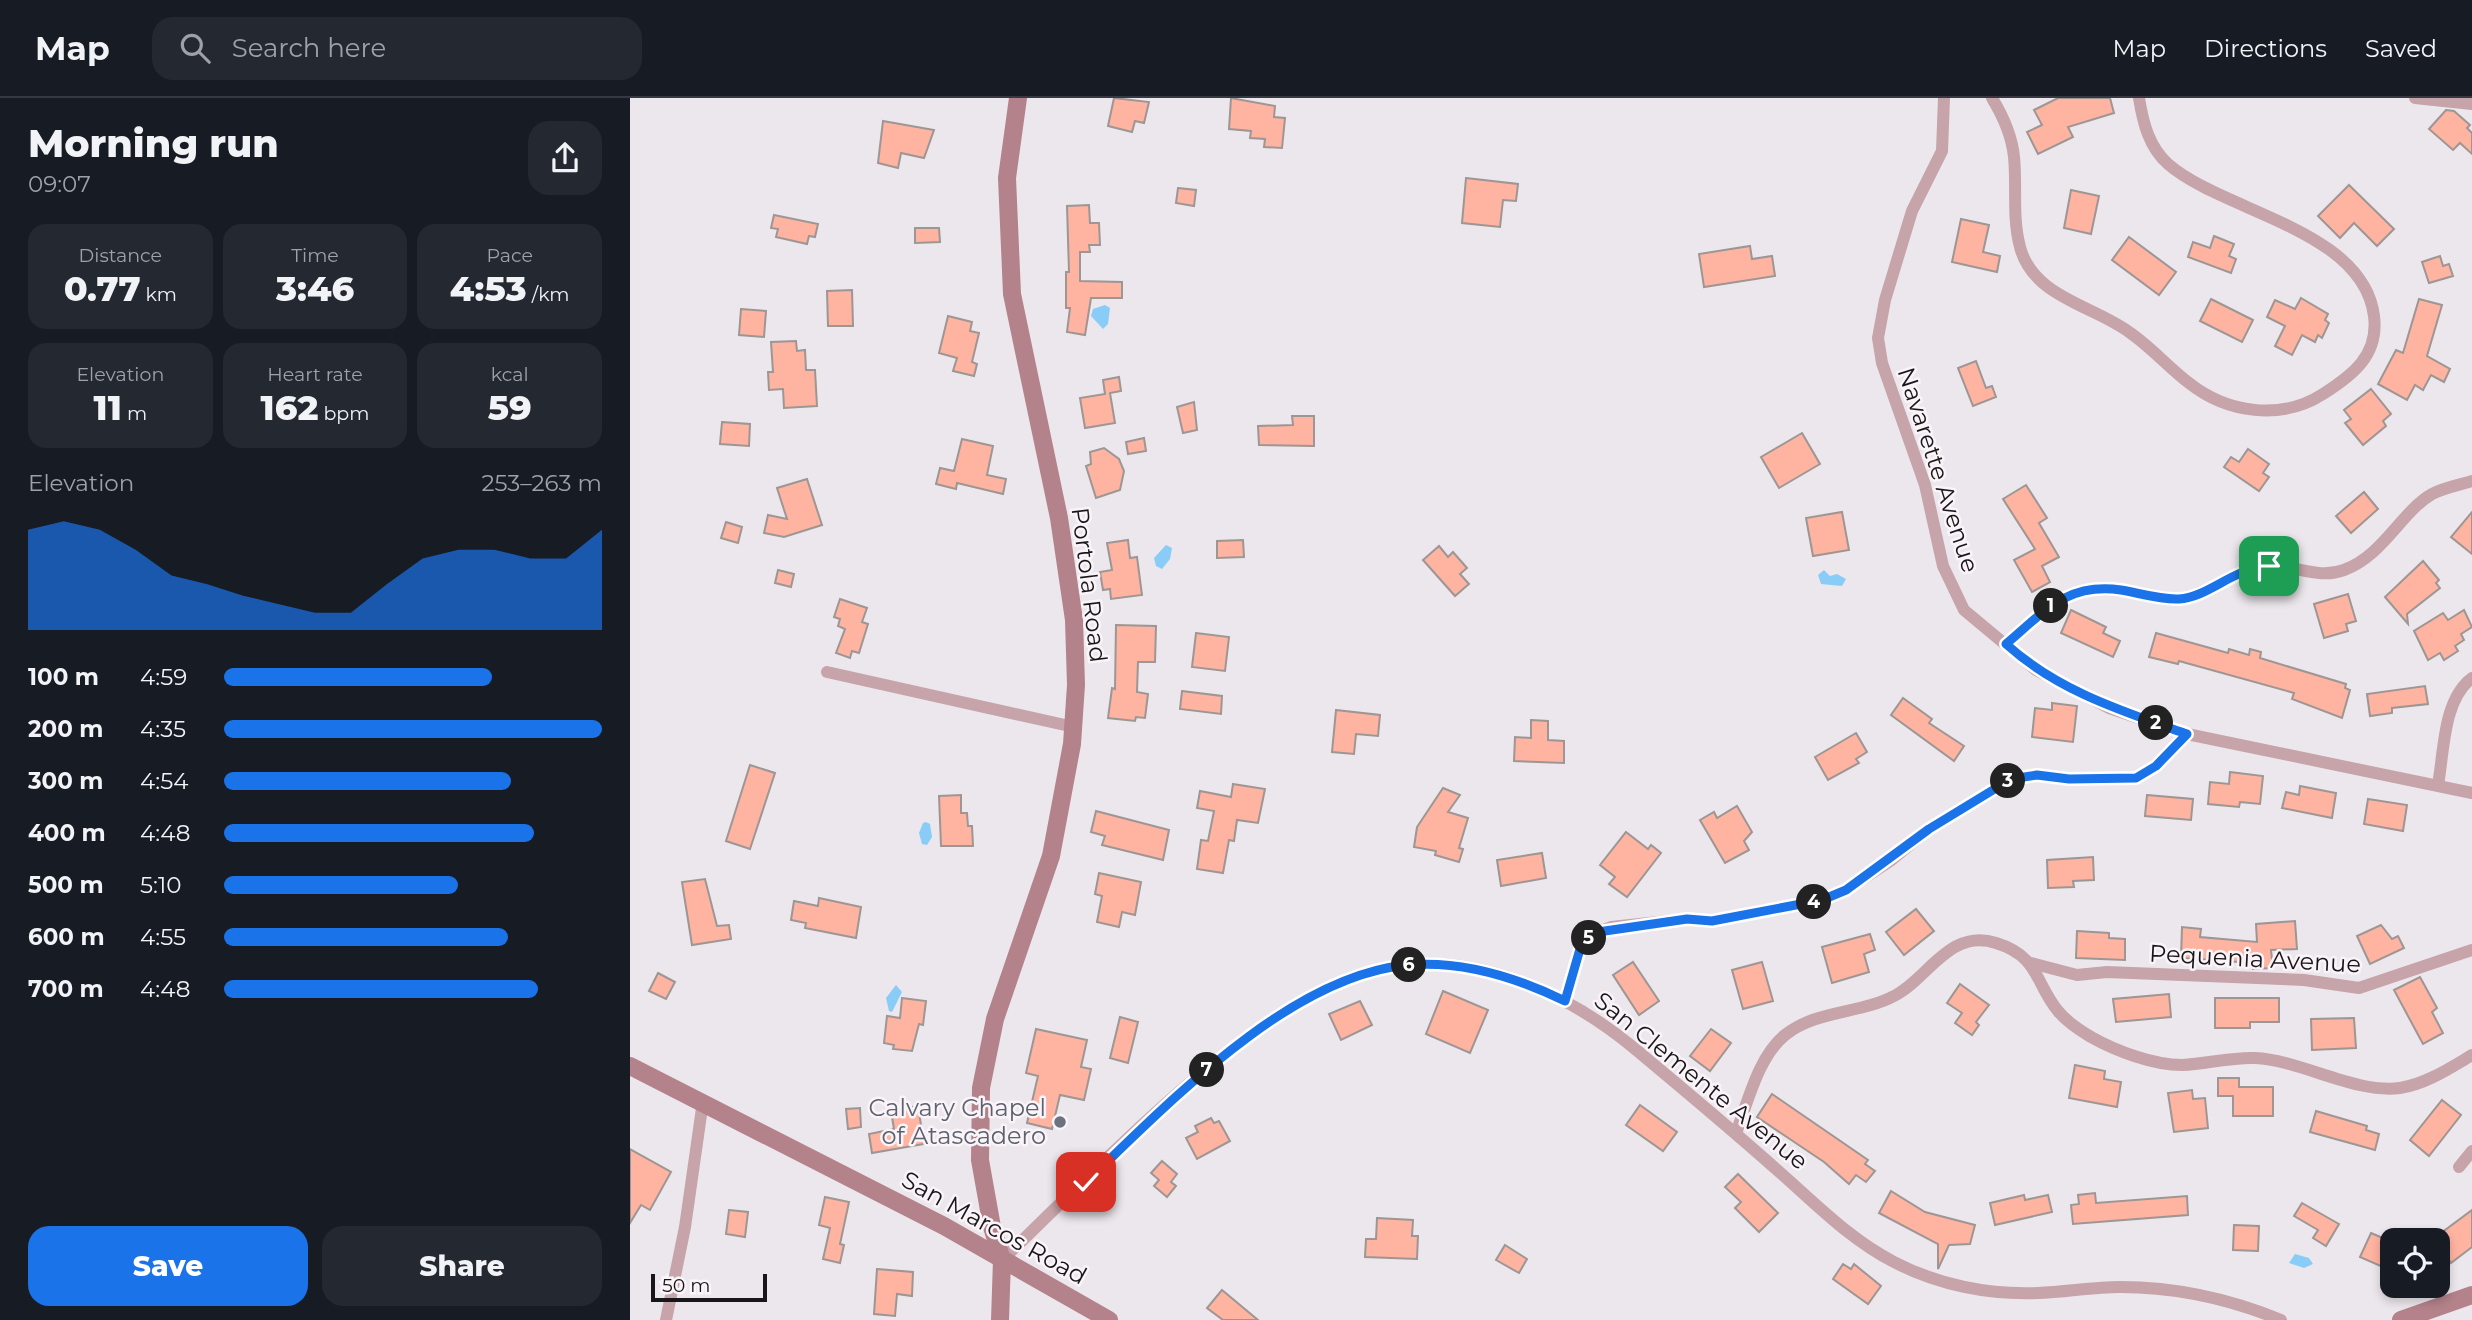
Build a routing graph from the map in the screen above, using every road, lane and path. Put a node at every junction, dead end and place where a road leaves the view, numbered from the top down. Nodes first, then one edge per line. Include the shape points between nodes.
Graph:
1 (1018, 98) edge
2 (1944, 98) edge
3 (1993, 98) edge
4 (2139, 98) edge
5 (2415, 98) edge
6 (2472, 104) edge
7 (2472, 481) edge
8 (2006, 644) junction
9 (827, 672) dead end
10 (2472, 678) edge
11 (1073, 727) junction
12 (2187, 734) junction
13 (2438, 785) junction
14 (2472, 793) edge
15 (2472, 950) edge
16 (2031, 963) junction
17 (1565, 1001) junction
18 (2472, 1055) edge
19 (630, 1066) edge
20 (703, 1101) junction
21 (1736, 1133) junction
22 (2472, 1151) edge
23 (2459, 1167) dead end
24 (1002, 1260) junction
25 (2472, 1295) edge
26 (666, 1320) edge
27 (1000, 1320) edge
28 (1109, 1320) edge
29 (2281, 1320) edge
30 (2401, 1320) edge

1 - 11 street, Portola Road via 1007,178 1012,294 1059,518 1074,628
2 - 8 street, Navarette Avenue via 1942,151 1912,211 1878,338 1882,363 1925,485 1943,566 1964,610
3 - 4 street via 2012,145 2020,246 2029,267 2047,287 2119,325 2191,385 2227,404 2274,410 2317,398 2355,371 2372,347 2373,309 2359,279 2313,239 2169,165 2148,136
5 - 6 street
7 - 8 street via 2432,494 2366,558 2341,572 2324,575 2287,565 2255,567 2179,599 2085,589 2058,601
8 - 12 street, Navarette Avenue via 2036,670 2090,698
9 - 11 street
10 - 13 street via 2452,706
11 - 24 street, Portola Road via 1051,856 995,1019 981,1088 980,1160
12 - 13 street, Navarette Avenue
12 - 17 street via 2156,766 2136,778 2037,775 2011,779 1929,829 1846,890 1822,900 1712,921 1687,919 1598,932 1580,949
13 - 14 street, Navarette Avenue
15 - 16 street, Pequenia Avenue via 2359,988 2304,980 2107,972 2077,975
16 - 18 street via 2057,1011 2069,1021 2091,1037 2150,1060 2180,1065 2255,1058 2399,1088 2439,1074
16 - 21 street, Pequenia Avenue via 1996,943 1968,942 1941,954 1895,996 1800,1026 1773,1047
17 - 21 street, San Clemente Avenue via 1603,1023
17 - 24 street, San Clemente Avenue via 1502,976 1445,964 1387,968 1331,986 1213,1064
19 - 20 street, San Marcos Road
20 - 24 street, San Marcos Road
20 - 26 street
21 - 29 street, San Clemente Avenue via 1852,1236 1929,1277 2015,1293 2120,1287 2167,1290 2224,1300
22 - 23 street
24 - 27 street, Portola Road
24 - 28 street, San Marcos Road
25 - 30 street

